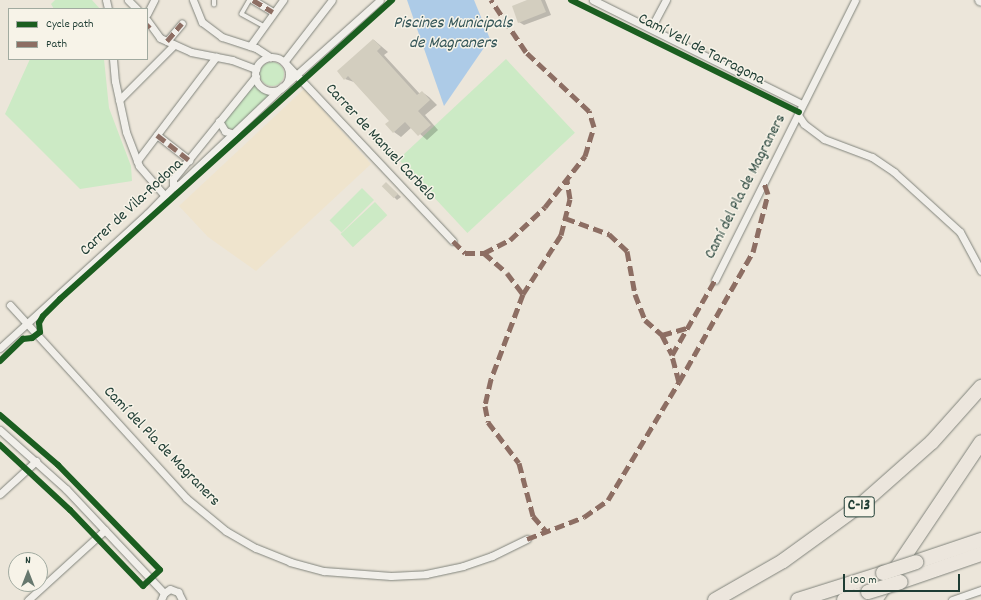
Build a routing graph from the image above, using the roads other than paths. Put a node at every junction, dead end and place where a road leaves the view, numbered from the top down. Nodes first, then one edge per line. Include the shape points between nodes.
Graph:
1 (128, 0) edge
2 (154, 0) edge
3 (193, 0) edge
4 (214, 0) edge
5 (251, 0) edge
6 (283, 0) edge
7 (332, 0) edge
8 (380, 0) edge
9 (593, 0) edge
10 (666, 0) edge
11 (855, 0) edge
12 (214, 5) dead end
13 (136, 8) edge
14 (148, 12) edge
15 (273, 12) junction
16 (182, 23) dead end
17 (148, 24) edge
18 (264, 26) junction
19 (651, 28) junction
20 (171, 43) junction
21 (250, 46) junction
22 (216, 57) junction
23 (270, 57) junction
24 (113, 60) edge
25 (285, 63) junction
26 (256, 72) junction
27 (296, 74) junction
28 (283, 86) junction
29 (119, 100) junction
30 (802, 104) junction
31 (798, 115) junction
32 (219, 121) junction
33 (234, 134) junction
34 (157, 135) junction
35 (189, 160) junction
36 (137, 161) junction
37 (173, 187) junction
38 (165, 196) junction
39 (453, 241) dead end
40 (981, 271) edge
41 (714, 280) dead end
42 (10, 305) dead end
43 (27, 324) junction
44 (0, 348) edge
45 (981, 387) edge
46 (0, 430) edge
47 (981, 442) edge
48 (36, 461) junction
49 (0, 494) edge
50 (105, 530) junction
51 (527, 539) dead end
52 (981, 540) edge
53 (981, 554) edge
54 (981, 590) edge
55 (164, 593) junction
56 (872, 596) edge
57 (28, 600) edge
58 (161, 600) edge
59 (182, 600) edge
60 (714, 600) edge
61 (798, 600) edge
62 (844, 600) edge
63 (952, 600) edge

1 - 13 street
2 - 14 street
3 - 21 street via 202,22 222,37
4 - 12 lane
5 - 15 street
5 - 18 lane via 242,14
6 - 15 street
7 - 25 street
8 - 27 street, Carrer de Vila-Rodona
9 - 19 street, Camí Vell de Tarragona
10 - 19 street
11 - 30 street, Camí del Pla de Magraners
15 - 18 street
16 - 20 street
17 - 20 street via 160,38
18 - 21 street
19 - 30 street, Camí Vell de Tarragona
20 - 22 street via 191,52
20 - 29 street
21 - 23 street
22 - 26 street
22 - 34 street
23 - 25 street
23 - 26 street via 263,60
24 - 29 street
25 - 27 street, Carrer de Manuel Carbelo
25 - 28 street via 289,75
26 - 28 street via 261,86 268,90
26 - 32 street
27 - 28 street, Carrer de Vila-Rodona
27 - 39 street, Carrer de Manuel Carbelo
28 - 33 street, Carrer de Vila-Rodona
29 - 36 street via 126,132
30 - 31 street, Camí del Pla de Magraners
31 - 40 street via 804,124 824,139 872,157 894,172 960,232
31 - 41 street, Camí del Pla de Magraners
32 - 33 street via 225,131
32 - 35 street
33 - 37 street, Carrer de Vila-Rodona via 180,184
34 - 35 street
34 - 36 street
35 - 37 street via 173,179
36 - 38 street
37 - 38 street, Carrer de Vila-Rodona
38 - 43 street, Carrer de Vila-Rodona
42 - 43 street, Camí del Pla de Magraners
43 - 44 street, Carrer de Vila-Rodona
43 - 51 street, Camí del Pla de Magraners via 186,498 226,531 273,555 307,567 340,574 408,576 463,566 492,556
45 - 60 highway, C-13 via 932,442 863,503 782,561
46 - 48 street
47 - 56 highway
48 - 49 street
48 - 50 street
50 - 55 street
50 - 57 street
52 - 61 highway, bridge
53 - 56 highway, bridge via 900,582
54 - 63 street
55 - 58 street
55 - 59 street via 174,590 181,594
56 - 62 highway

